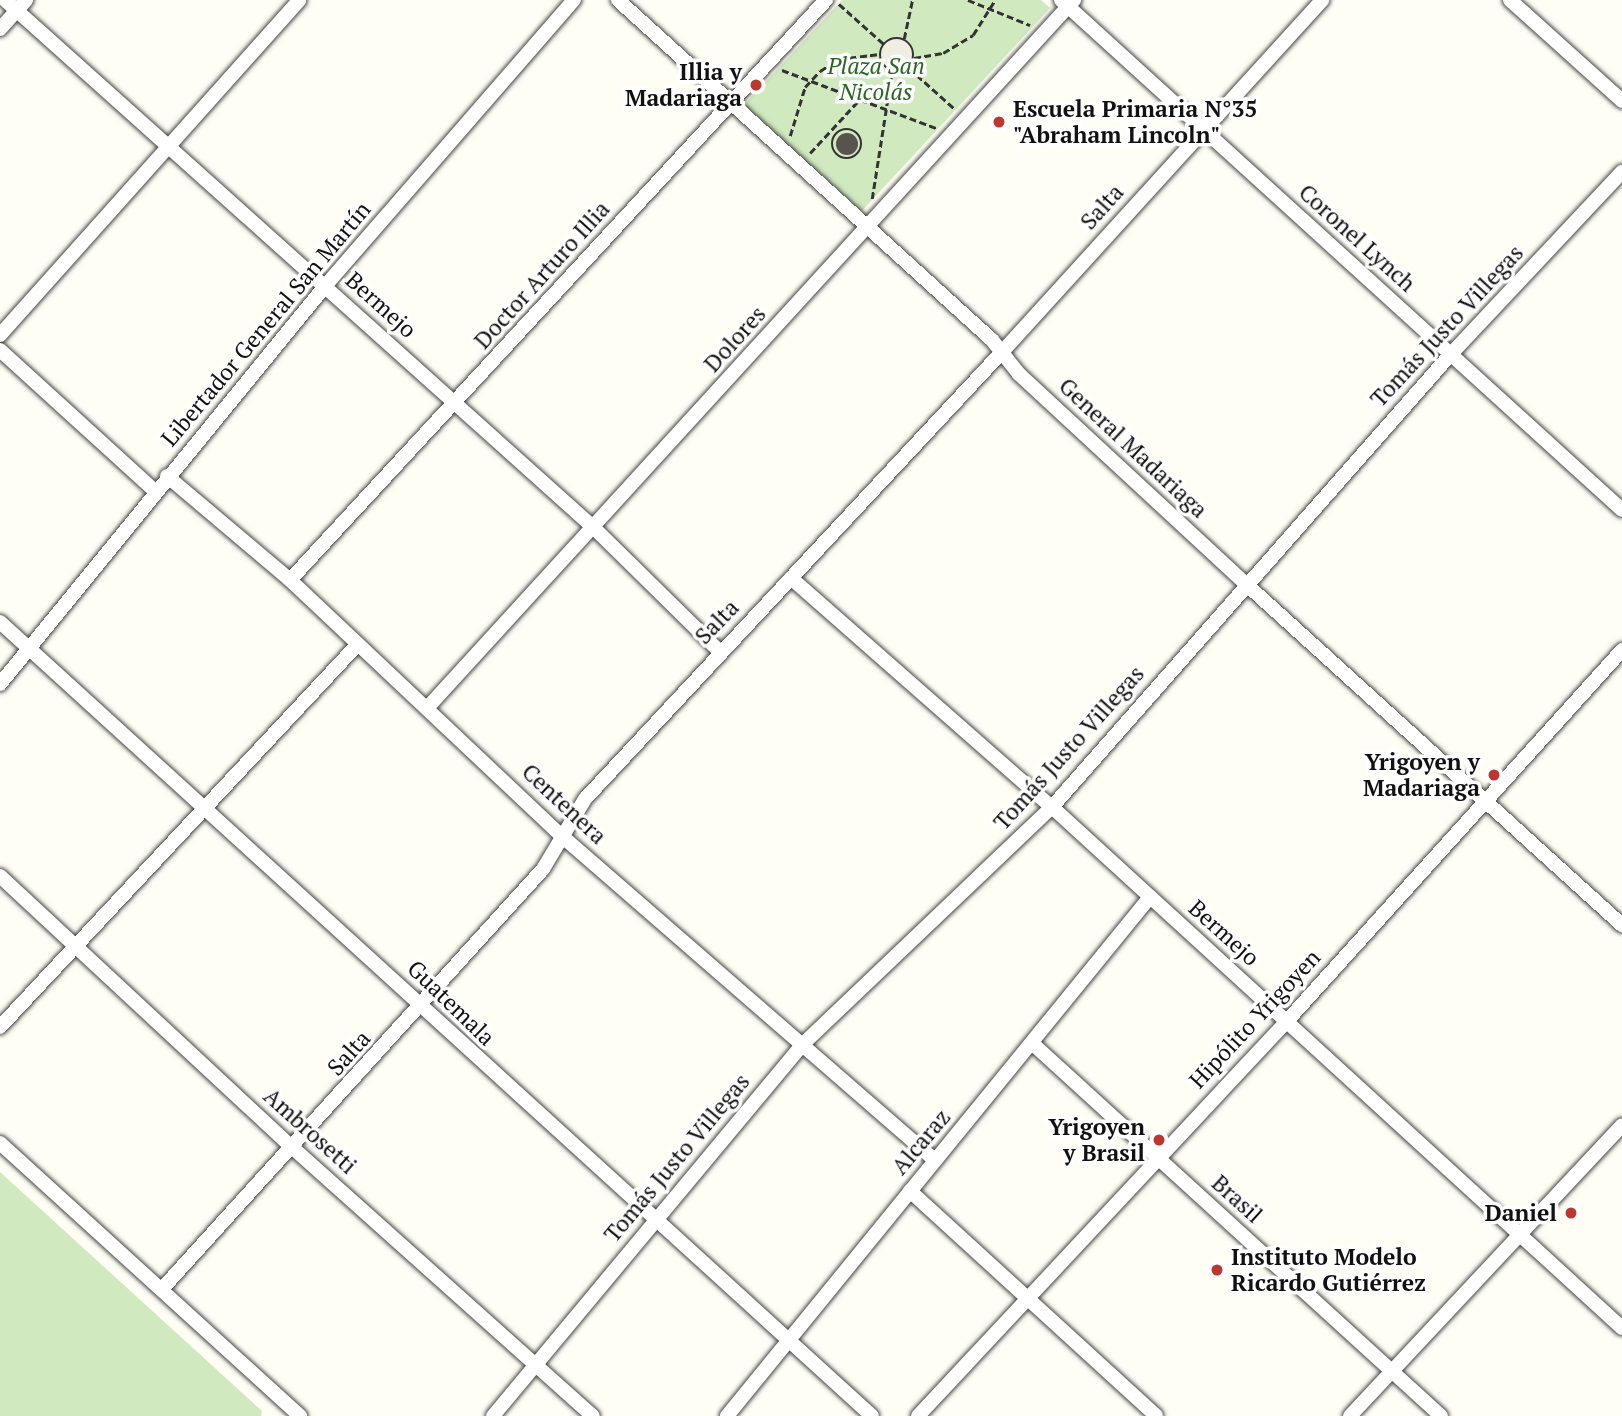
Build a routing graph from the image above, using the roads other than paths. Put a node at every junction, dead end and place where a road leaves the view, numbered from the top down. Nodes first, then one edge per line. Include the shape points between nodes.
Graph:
1 (5, 0) edge
2 (299, 0) edge
3 (574, 0) edge
4 (618, 0) edge
5 (826, 0) edge
6 (1322, 0) edge
7 (1510, 0) edge
8 (1068, 2) edge
9 (21, 5) edge
10 (0, 29) edge
11 (1622, 101) edge
12 (730, 104) junction
13 (1203, 129) junction
14 (170, 149) junction
15 (1622, 172) edge
16 (868, 228) junction
17 (326, 285) junction
18 (0, 335) edge
19 (0, 350) edge
20 (1002, 352) junction
21 (1451, 354) junction
22 (455, 404) junction
23 (167, 476) junction
24 (155, 491) junction
25 (1622, 510) edge
26 (594, 528) junction
27 (791, 578) junction
28 (290, 580) junction
29 (1246, 584) junction
30 (0, 622) edge
31 (358, 644) junction
32 (29, 646) junction
33 (1622, 650) edge
34 (720, 652) junction
35 (0, 684) edge
36 (428, 707) junction
37 (1485, 799) junction
38 (1052, 807) junction
39 (206, 808) junction
40 (564, 836) junction
41 (0, 876) edge
42 (1150, 897) junction
43 (1622, 925) edge
44 (76, 947) junction
45 (423, 1006) junction
46 (1287, 1021) junction
47 (0, 1027) edge
48 (803, 1044) junction
49 (1033, 1044) junction
50 (1622, 1125) edge
51 (0, 1143) edge
52 (293, 1148) junction
53 (1156, 1157) junction
54 (935, 1160) junction
55 (910, 1191) junction
56 (656, 1219) junction
57 (1520, 1233) junction
58 (162, 1289) junction
59 (1028, 1298) junction
60 (1622, 1328) edge
61 (788, 1339) junction
62 (534, 1364) junction
63 (1392, 1370) junction
64 (300, 1416) edge
65 (493, 1416) edge
66 (593, 1416) edge
67 (727, 1416) edge
68 (872, 1416) edge
69 (918, 1416) edge
70 (1156, 1416) edge
71 (1350, 1416) edge
72 (1441, 1416) edge

1 - 9 street, Bermejo
2 - 14 street
3 - 17 street, Libertador General San Martín
4 - 12 street, General Madariaga
5 - 12 street, Doctor Arturo Illia
6 - 13 street, Salta
7 - 11 street
8 - 13 street, Coronel Lynch
8 - 16 street, Dolores
9 - 10 street
9 - 14 street, Bermejo
12 - 16 street, General Madariaga
12 - 22 street, Doctor Arturo Illia
13 - 20 street, Salta
13 - 21 street, Coronel Lynch
14 - 17 street, Bermejo
14 - 18 street
15 - 21 street, Tomás Justo Villegas
16 - 20 street, General Madariaga
16 - 26 street, Dolores
17 - 22 street, Bermejo
17 - 23 street, Libertador General San Martín
19 - 24 street
20 - 27 street, Salta
20 - 29 street, General Madariaga via 1019,374
21 - 25 street, Coronel Lynch
21 - 29 street, Tomás Justo Villegas
22 - 26 street, Bermejo
22 - 28 street, Doctor Arturo Illia
23 - 24 street, Libertador General San Martín
23 - 28 street, Centenera
24 - 32 street, Libertador General San Martín
26 - 34 street, Bermejo
26 - 36 street, Dolores
27 - 34 street, Salta
27 - 38 street, Bermejo
28 - 31 street, Centenera
29 - 37 street, General Madariaga
29 - 38 street, Tomás Justo Villegas
30 - 32 street, Guatemala
31 - 36 street, Centenera
31 - 39 street
32 - 35 street, Libertador General San Martín
32 - 39 street, Guatemala
33 - 37 street, Hipólito Yrigoyen
34 - 40 street, Salta via 585,799
36 - 40 street, Centenera
37 - 43 street, General Madariaga
37 - 46 street, Hipólito Yrigoyen
38 - 42 street, Bermejo
38 - 48 street, Tomás Justo Villegas
39 - 44 street
39 - 45 street, Guatemala
40 - 45 street, Salta via 543,869
40 - 48 street, Centenera
41 - 44 street, Ambrosetti
42 - 46 street, Bermejo
42 - 49 street, Alcaraz
44 - 47 street
44 - 52 street, Ambrosetti
45 - 52 street, Salta
45 - 56 street, Guatemala via 450,1036
46 - 53 street, Hipólito Yrigoyen
46 - 57 street, Bermejo
48 - 54 street, Centenera
48 - 56 street, Tomás Justo Villegas
49 - 53 street, Brasil
49 - 54 street, Alcaraz
50 - 57 street
51 - 58 street
52 - 58 street, Salta
52 - 62 street, Ambrosetti
53 - 59 street, Hipólito Yrigoyen
53 - 63 street, Brasil
54 - 55 street, Alcaraz
55 - 59 street
55 - 61 street, Alcaraz
56 - 61 street, Guatemala
56 - 62 street, Tomás Justo Villegas
57 - 60 street, Bermejo
57 - 63 street
58 - 64 street
59 - 69 street, Hipólito Yrigoyen
59 - 70 street
61 - 67 street, Alcaraz
61 - 68 street, Guatemala
62 - 65 street, Tomás Justo Villegas
62 - 66 street, Ambrosetti
63 - 71 street
63 - 72 street, Brasil

